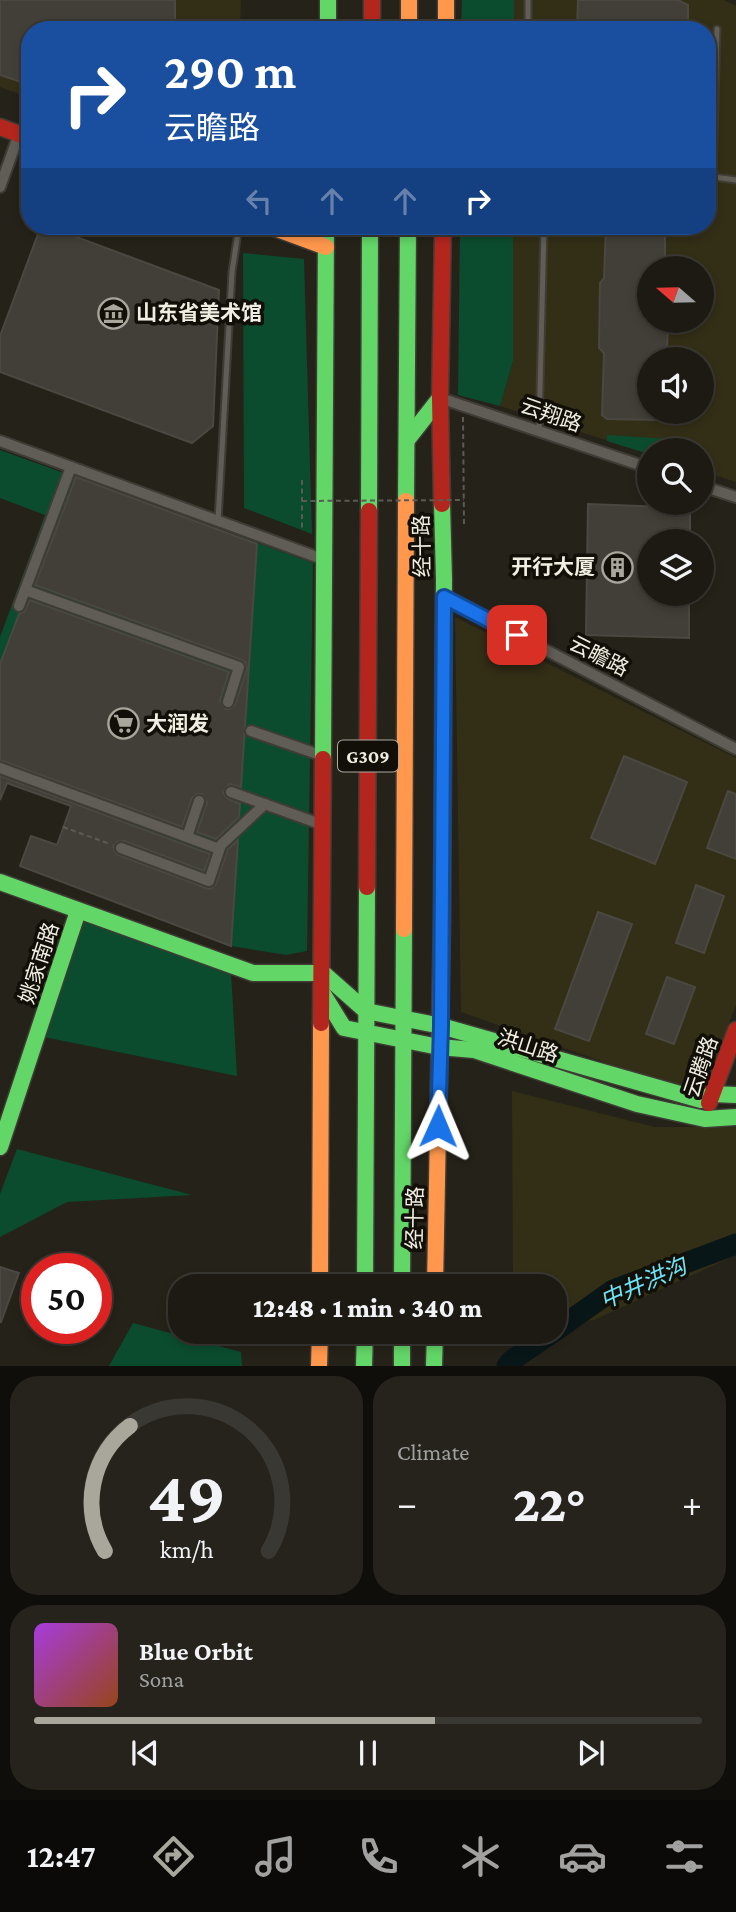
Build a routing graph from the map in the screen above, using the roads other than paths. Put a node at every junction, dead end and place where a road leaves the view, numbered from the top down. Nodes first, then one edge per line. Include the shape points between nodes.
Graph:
1 (328, 0) edge
2 (372, 0) edge
3 (409, 0) edge
4 (446, 0) edge
5 (528, 0) edge
6 (328, 21) edge
7 (372, 21) edge
8 (409, 21) edge
9 (446, 21) edge
10 (528, 21) edge
11 (717, 29) dead end
12 (716, 50) edge
13 (0, 127) edge
14 (21, 135) edge
15 (21, 142) edge
16 (716, 177) edge
17 (736, 180) edge
18 (0, 187) edge
19 (238, 235) edge
20 (293, 235) edge
21 (326, 235) edge
22 (370, 235) edge
23 (408, 235) edge
24 (443, 235) edge
25 (544, 235) edge
26 (326, 247) junction
27 (440, 398) junction
28 (539, 431) junction
29 (407, 440) junction
30 (0, 441) edge
31 (637, 464) edge
32 (71, 467) junction
33 (714, 490) edge
34 (736, 497) edge
35 (218, 521) junction
36 (325, 560) junction
37 (25, 590) junction
38 (444, 597) junction
39 (19, 606) dead end
40 (228, 702) dead end
41 (251, 731) dead end
42 (736, 749) edge
43 (323, 756) junction
44 (0, 768) edge
45 (231, 792) dead end
46 (199, 801) dead end
47 (265, 804) junction
48 (323, 825) junction
49 (187, 837) junction
50 (121, 848) road end
51 (219, 849) junction
52 (0, 882) edge
53 (78, 911) junction
54 (323, 973) junction
55 (323, 994) junction
56 (366, 1011) junction
57 (404, 1018) junction
58 (441, 1026) junction
59 (736, 1030) edge
60 (366, 1033) junction
61 (404, 1040) junction
62 (439, 1046) junction
63 (712, 1094) junction
64 (736, 1095) edge
65 (736, 1117) edge
66 (705, 1119) junction
67 (0, 1147) edge
68 (320, 1274) edge
69 (365, 1274) edge
70 (402, 1274) edge
71 (435, 1274) edge
72 (320, 1344) edge
73 (365, 1344) edge
74 (402, 1344) edge
75 (435, 1344) edge
76 (319, 1366) edge
77 (364, 1366) edge
78 (402, 1366) edge
79 (434, 1366) edge

1 - 6 main road
2 - 7 main road
3 - 8 main road
4 - 9 main road
5 - 10 lane
11 - 12 lane
13 - 14 main road
15 - 18 street
16 - 17 lane
19 - 35 lane
20 - 26 main road
21 - 26 main road
22 - 56 main road, G309
23 - 29 main road, 经十路 / G309
24 - 27 main road, 经十路
25 - 28 lane
26 - 36 main road
27 - 28 street, 云翔路
27 - 29 main road
27 - 38 main road, 经十路
28 - 31 street, 云翔路
29 - 57 main road, 经十路 / G309
30 - 32 street
32 - 35 street
32 - 37 street
33 - 34 street
35 - 36 street
36 - 43 main road
37 - 39 street
37 - 40 street via 239,667
38 - 42 street, 云瞻路
38 - 58 main road, 经十路
41 - 43 street
43 - 48 main road
44 - 49 street
45 - 47 street
46 - 49 street
47 - 48 street
47 - 51 street
48 - 54 main road
49 - 51 street
50 - 51 street via 209,881
52 - 53 main road
53 - 54 main road via 253,973
53 - 67 main road, 姚家南路
54 - 55 main road
54 - 56 main road
55 - 60 main road, 洪山路 via 344,1028
55 - 68 main road
56 - 57 main road, 洪山路
56 - 60 main road, G309
57 - 58 main road, 洪山路
57 - 61 main road, 经十路 / G309
58 - 62 main road, 经十路
58 - 63 main road, 洪山路 via 701,1100
59 - 63 main road, 云腾路
60 - 61 main road, 洪山路
60 - 69 main road, G309
61 - 62 main road, 洪山路
61 - 70 main road, 经十路 / G309
62 - 66 main road, 洪山路 via 474,1050 637,1104
62 - 71 main road, 经十路
63 - 64 main road, 洪山路
63 - 66 main road, 云腾路
65 - 66 main road, 洪山路
72 - 76 main road
73 - 77 main road
74 - 78 main road
75 - 79 main road

